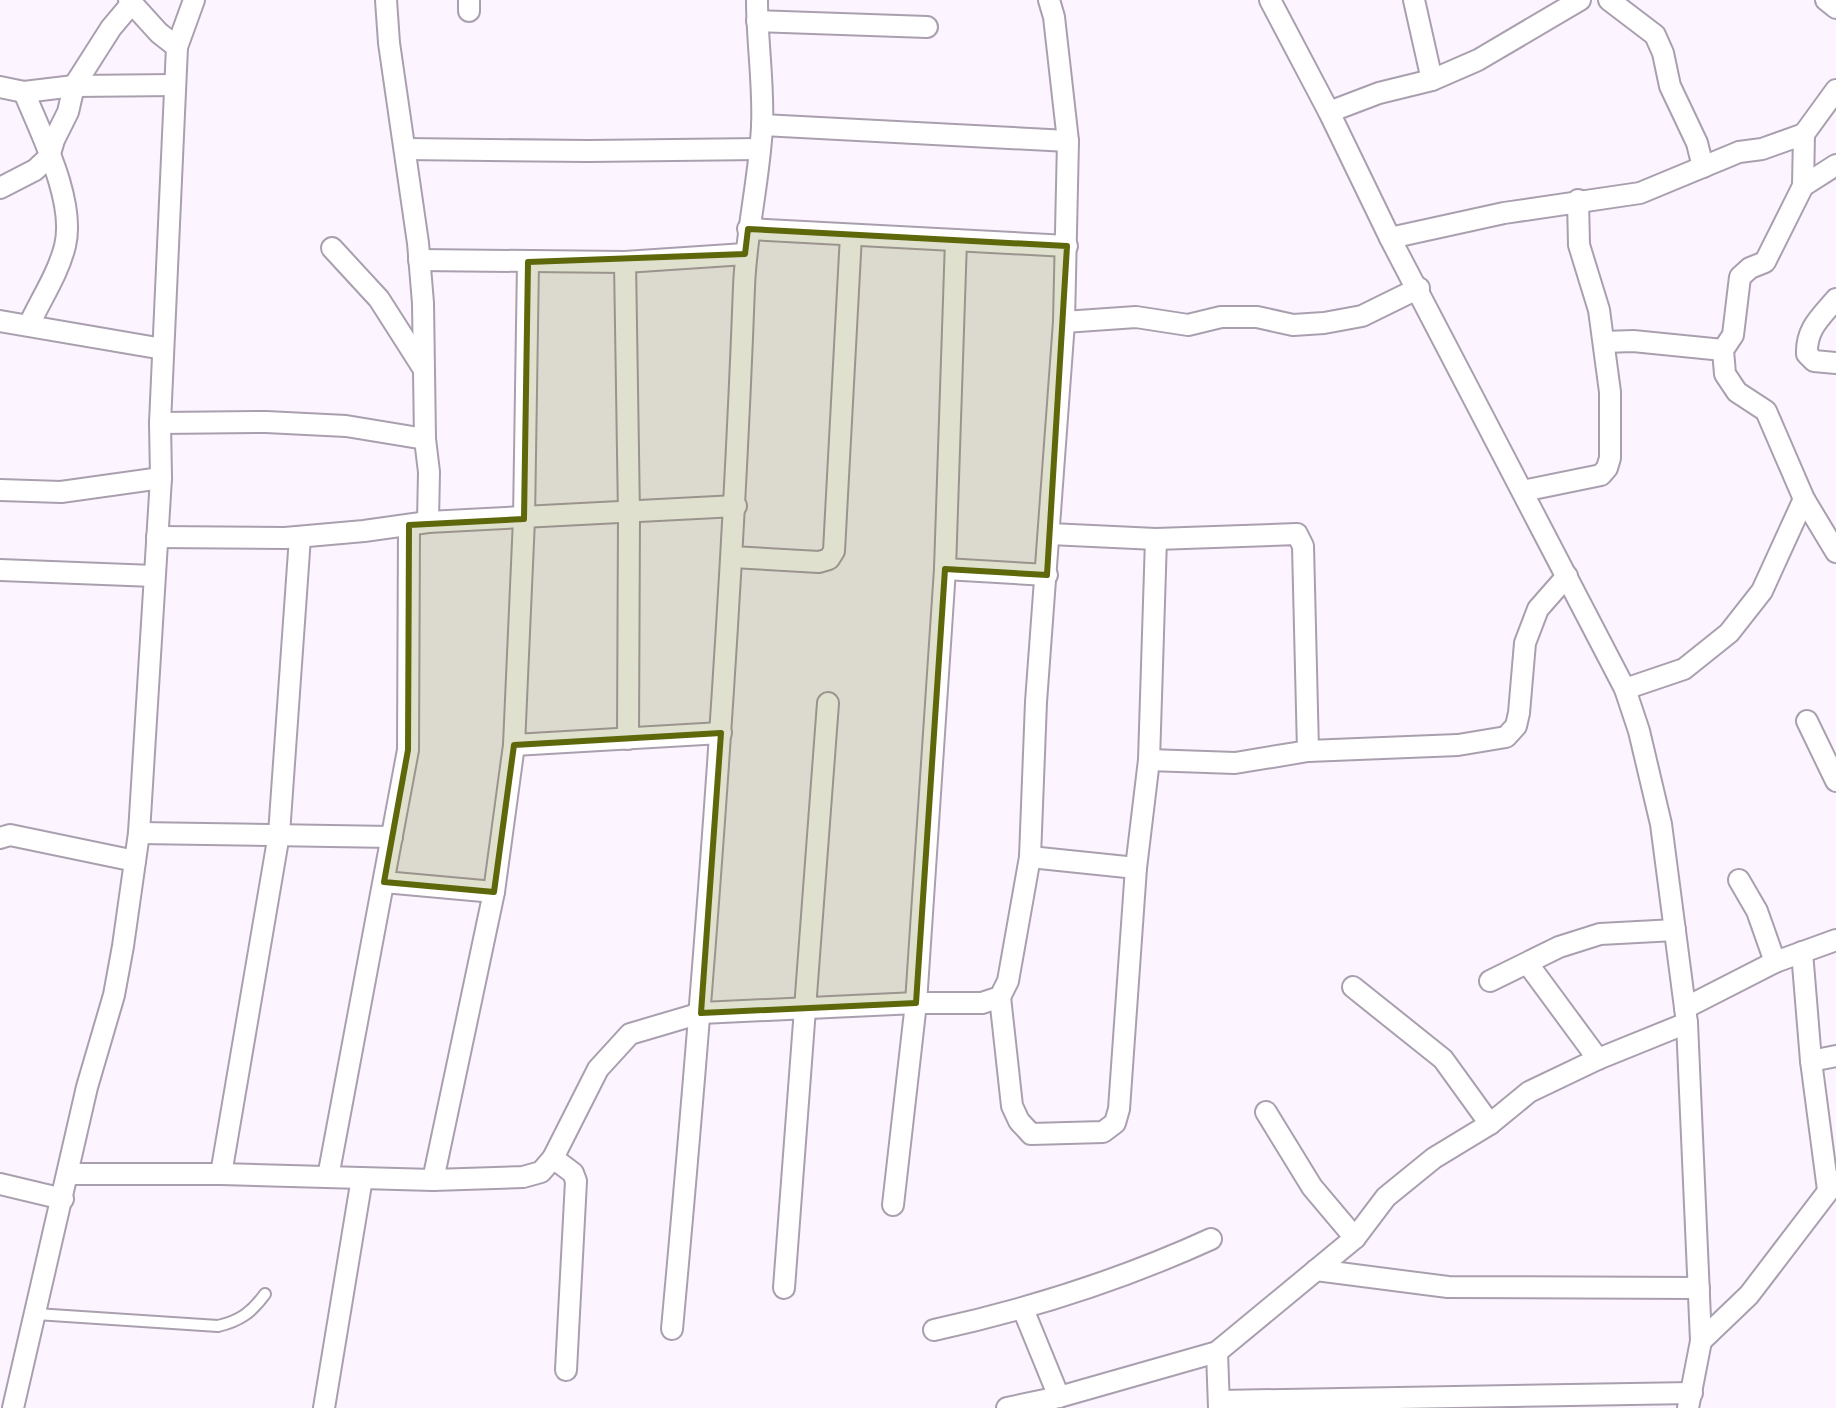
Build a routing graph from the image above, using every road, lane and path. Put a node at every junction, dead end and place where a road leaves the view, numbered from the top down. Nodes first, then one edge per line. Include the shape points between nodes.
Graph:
1 (386, 0) edge
2 (757, 0) edge
3 (1049, 0) edge
4 (1270, 0) edge
5 (1414, 0) edge
6 (1580, 0) edge
7 (1609, 0) edge
8 (1826, 0) edge
9 (130, 2) edge
10 (191, 3) edge
11 (1836, 8) edge
12 (757, 21) junction
13 (927, 27) dead end
14 (177, 47) junction
15 (1432, 80) junction
16 (175, 85) junction
17 (74, 86) junction
18 (0, 87) edge
19 (1836, 90) edge
20 (24, 92) junction
21 (1329, 112) junction
22 (762, 125) junction
23 (1804, 134) junction
24 (1068, 141) junction
25 (405, 149) junction
26 (760, 149) junction
27 (49, 157) junction
28 (1836, 165) edge
29 (1703, 167) junction
30 (1803, 186) junction
31 (0, 188) edge
32 (1578, 200) junction
33 (748, 229) junction
34 (851, 235) junction
35 (1390, 238) junction
36 (956, 240) junction
37 (1067, 246) junction
38 (332, 248) dead end
39 (745, 254) junction
40 (419, 260) junction
41 (528, 262) junction
42 (625, 262) junction
43 (1419, 288) junction
44 (1836, 299) edge
45 (0, 321) edge
46 (1064, 322) junction
47 (29, 325) junction
48 (1604, 342) junction
49 (163, 349) junction
50 (1723, 350) junction
51 (1836, 363) edge
52 (423, 368) junction
53 (160, 423) junction
54 (425, 439) junction
55 (161, 478) junction
56 (0, 490) edge
57 (1523, 491) junction
58 (1804, 499) junction
59 (736, 506) junction
60 (629, 514) junction
61 (524, 519) junction
62 (418, 524) junction
63 (1050, 534) junction
64 (157, 537) junction
65 (300, 537) junction
66 (1156, 539) junction
67 (1836, 552) edge
68 (732, 557) junction
69 (945, 569) junction
70 (0, 570) edge
71 (1047, 575) junction
72 (154, 576) junction
73 (1567, 576) junction
74 (1625, 689) junction
75 (828, 703) dead end
76 (1807, 721) dead end
77 (721, 733) junction
78 (628, 739) junction
79 (514, 745) junction
80 (1308, 751) junction
81 (1149, 760) junction
82 (1836, 781) edge
83 (139, 833) junction
84 (279, 834) junction
85 (392, 837) junction
86 (0, 838) edge
87 (1030, 857) junction
88 (135, 861) junction
89 (1136, 868) junction
90 (1739, 880) dead end
91 (384, 882) junction
92 (494, 892) junction
93 (1675, 930) junction
94 (1836, 940) edge
95 (1802, 952) junction
96 (1775, 962) junction
97 (1528, 964) junction
98 (1490, 981) dead end
99 (1353, 987) dead end
100 (1000, 997) junction
101 (916, 1003) junction
102 (805, 1008) junction
103 (701, 1013) junction
104 (1686, 1016) junction
105 (1836, 1056) edge
106 (1598, 1059) junction
107 (1811, 1061) junction
108 (1266, 1112) dead end
109 (1490, 1124) junction
110 (553, 1158) junction
111 (69, 1174) junction
112 (221, 1174) junction
113 (328, 1177) junction
114 (362, 1178) junction
115 (433, 1180) junction
116 (0, 1184) edge
117 (1832, 1185) edge
118 (63, 1199) junction
119 (893, 1205) dead end
120 (1355, 1238) junction
121 (1211, 1239) dead end
122 (1316, 1270) junction
123 (784, 1288) dead end
124 (1699, 1288) junction
125 (265, 1294) dead end
126 (1023, 1309) junction
127 (36, 1314) junction
128 (672, 1329) dead end
129 (934, 1330) dead end
130 (1701, 1341) junction
131 (1217, 1352) junction
132 (566, 1370) dead end
133 (1059, 1397) junction
134 (1690, 1401) edge
135 (1404, 1402) edge
136 (1219, 1404) edge
137 (13, 1408) edge
138 (324, 1408) edge
139 (1007, 1408) edge

1 - 25 street
2 - 12 street
3 - 24 street
4 - 21 street
5 - 15 street
6 - 15 street via 1478,60
7 - 29 street via 1655,35
8 - 11 street
9 - 14 street
9 - 17 street
10 - 14 street
12 - 13 street
12 - 22 street
14 - 16 street
15 - 21 street
16 - 17 street
16 - 49 street
17 - 20 street
17 - 27 street
18 - 20 street
19 - 23 street
20 - 27 street
21 - 35 street
22 - 24 street
22 - 26 street
23 - 29 street
23 - 30 street
24 - 37 street
25 - 26 street
25 - 40 street
26 - 33 street
27 - 31 street
27 - 47 street via 62,189 68,230 58,266
28 - 30 street
29 - 32 street via 1640,193
30 - 50 street via 1765,262 1740,277 1733,335
32 - 35 street
32 - 48 street via 1579,245
33 - 34 street
33 - 39 street
34 - 36 street
34 - 68 street via 834,551 819,562
35 - 43 street
36 - 37 street
36 - 69 street
37 - 46 street
38 - 52 street via 379,299
39 - 42 street
39 - 59 street
40 - 41 street
40 - 52 street
41 - 42 street
41 - 61 street
42 - 60 street
43 - 46 street via 1362,316 1324,323 1293,325 1257,317 1221,317 1188,325 1136,317
43 - 57 street
44 - 51 street via 1815,323 1807,354 1814,361
45 - 47 street
46 - 63 street
47 - 49 street
48 - 50 street
48 - 57 street via 1610,392 1607,468 1601,475
49 - 53 street
50 - 58 street via 1725,374 1737,392 1766,411
52 - 54 street
53 - 54 street via 346,426
53 - 55 street
54 - 62 street via 429,472
55 - 56 street via 87,490
55 - 64 street
57 - 73 street
58 - 67 street
58 - 74 street via 1762,591 1729,633 1684,669
59 - 60 street
59 - 68 street
60 - 61 street
60 - 78 street
61 - 62 street
61 - 79 street
62 - 65 street
62 - 85 street via 408,750
63 - 66 street
63 - 71 street
64 - 65 street
64 - 72 street
65 - 84 street
66 - 80 street via 1297,534 1303,546
66 - 81 street
68 - 77 street
69 - 71 street
69 - 101 street
70 - 72 street
71 - 87 street
72 - 83 street
73 - 74 street
73 - 80 street via 1538,609 1525,643 1519,713 1506,737 1458,745
74 - 93 street via 1661,824
75 - 102 street
76 - 82 street
77 - 78 street
77 - 103 street
78 - 79 street
79 - 92 street
80 - 81 street via 1235,763
81 - 89 street
83 - 84 street
83 - 88 street
84 - 85 street
84 - 112 street
85 - 91 street
86 - 88 street via 10,835
87 - 89 street
87 - 100 street via 1008,981
88 - 111 street via 114,995
89 - 100 street via 1115,1123 1103,1132 1031,1134 1019,1121 1012,1106
90 - 96 street via 1757,911
91 - 92 street
91 - 113 street
92 - 115 street
93 - 97 street via 1600,934
93 - 104 street
94 - 95 street
95 - 96 street
95 - 107 street
96 - 104 street
97 - 98 street
97 - 106 street
99 - 109 street via 1443,1059
100 - 101 street via 982,1003
101 - 102 street
101 - 119 street
102 - 103 street
102 - 123 street
103 - 110 street via 630,1034 598,1069
103 - 128 street
104 - 106 street
104 - 124 street
105 - 107 street
106 - 109 street via 1529,1092
107 - 117 street
108 - 120 street via 1312,1187
109 - 120 street via 1434,1158 1386,1197
110 - 115 street via 541,1172 523,1177
110 - 132 street via 576,1181
111 - 112 street
111 - 118 street
112 - 113 street
113 - 114 street
114 - 115 street
114 - 138 street
116 - 118 street
117 - 130 street via 1749,1295
118 - 127 street
120 - 122 street
121 - 126 street via 1106,1283
122 - 124 street via 1448,1287
122 - 131 street
124 - 130 street
125 - 127 lane via 252,1311 218,1326
126 - 129 street
126 - 133 street
127 - 137 street
130 - 134 street
131 - 133 street
131 - 136 street
133 - 139 street
134 - 135 street
135 - 136 street

